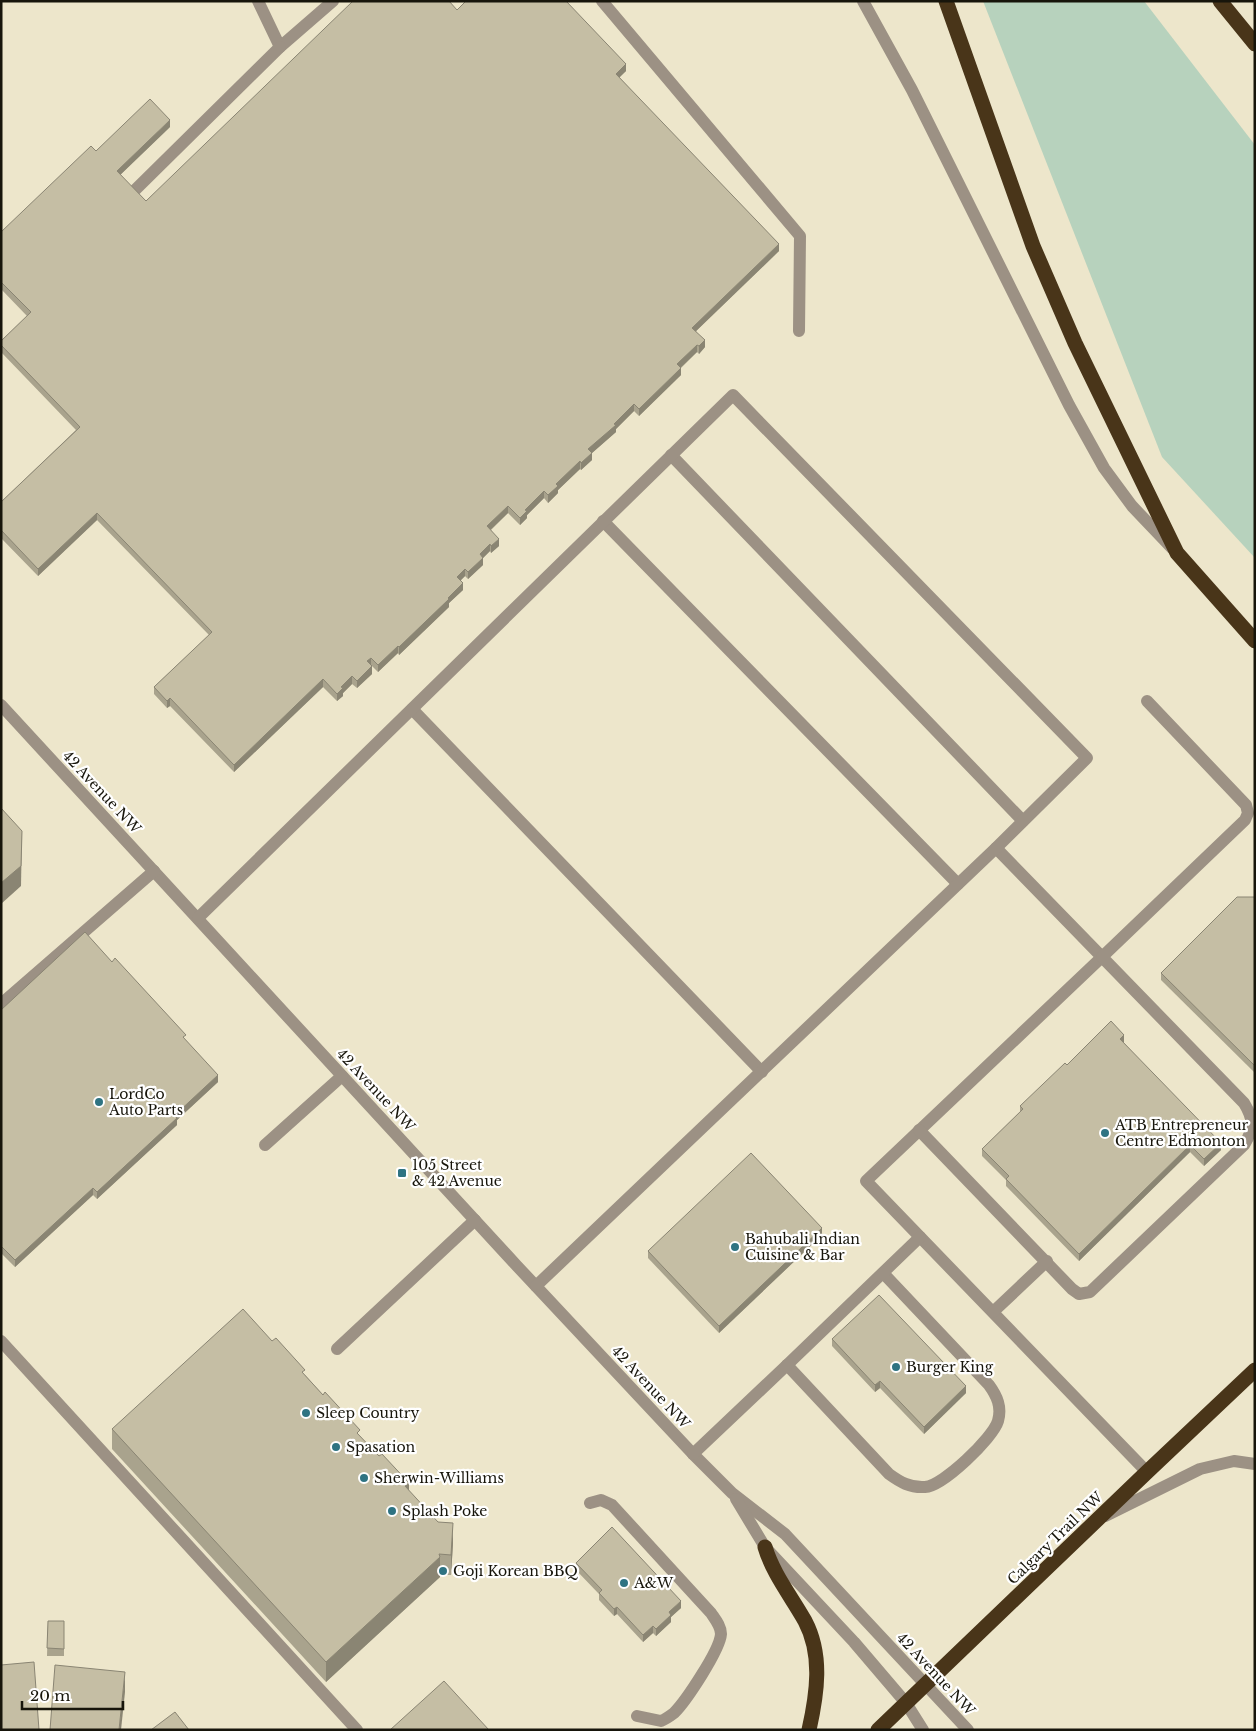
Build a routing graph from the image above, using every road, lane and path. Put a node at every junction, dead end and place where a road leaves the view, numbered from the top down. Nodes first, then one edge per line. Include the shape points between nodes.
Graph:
1 (258, 1) edge
2 (333, 1) edge
3 (602, 1) edge
4 (863, 1) edge
5 (946, 1) edge
6 (1220, 1) edge
7 (1255, 44) edge
8 (280, 46) junction
9 (132, 193) edge
10 (799, 331) dead end
11 (671, 455) junction
12 (604, 522) junction
13 (1176, 553) junction
14 (1255, 641) edge
15 (1147, 701) dead end
16 (1, 705) edge
17 (412, 709) junction
18 (1023, 821) junction
19 (996, 848) junction
20 (154, 870) junction
21 (958, 884) junction
22 (198, 918) junction
23 (1102, 957) junction
24 (1, 1004) edge
25 (762, 1072) junction
26 (342, 1076) junction
27 (919, 1130) junction
28 (265, 1145) dead end
29 (475, 1220) junction
30 (920, 1237) junction
31 (1046, 1261) junction
32 (883, 1273) junction
33 (536, 1286) junction
34 (993, 1312) junction
35 (1, 1341) edge
36 (337, 1350) dead end
37 (788, 1365) junction
38 (1255, 1370) edge
39 (693, 1454) junction
40 (1255, 1464) edge
41 (1147, 1472) junction
42 (732, 1492) junction
43 (590, 1503) dead end
44 (1097, 1520) junction
45 (765, 1547) junction
46 (925, 1686) junction
47 (906, 1703) junction
48 (637, 1716) dead end
49 (357, 1730) edge
50 (809, 1730) edge
51 (878, 1730) edge
52 (923, 1730) edge
53 (968, 1730) edge

1 - 8 street
2 - 8 street
3 - 10 street via 800,236
4 - 13 street via 912,90 1039,347 1100,460 1132,506
5 - 13 highway via 1033,246 1075,343
6 - 7 highway
8 - 9 street
11 - 12 street
11 - 18 street
11 - 18 street via 733,395 1087,758
12 - 17 street
12 - 21 street
13 - 14 highway
15 - 23 street via 1246,806 1248,813 1245,820
16 - 20 street, 42 Avenue NW
17 - 22 street
17 - 25 street
18 - 19 street
19 - 21 street
19 - 23 street
20 - 22 street, 42 Avenue NW
20 - 24 street
21 - 25 street
22 - 26 street, 42 Avenue NW
23 - 27 street
23 - 31 street via 1244,1103 1252,1124 1244,1145 1090,1292 1079,1294
25 - 33 street
26 - 28 street
26 - 29 street, 42 Avenue NW
27 - 30 street via 866,1181
27 - 31 street
29 - 33 street, 42 Avenue NW
29 - 36 street
30 - 32 street
30 - 34 street
31 - 34 street
32 - 37 street
32 - 37 street via 990,1385 1000,1406 993,1433 948,1476 927,1487 902,1483 889,1474
33 - 39 street, 42 Avenue NW
34 - 41 street
35 - 49 street
37 - 39 street
38 - 41 highway, Calgary Trail NW
39 - 42 street, 42 Avenue NW
40 - 44 street via 1234,1461 1200,1469
41 - 44 highway, Calgary Trail NW
42 - 45 street, 42 Avenue NW
42 - 46 street, 42 Avenue NW via 785,1534
43 - 48 street via 601,1500 612,1505 711,1614 721,1632 716,1650 676,1711 661,1721
44 - 46 highway, Calgary Trail NW
45 - 47 street, 42 Avenue NW
45 - 50 highway via 770,1563 806,1622 813,1642 817,1678
46 - 47 highway, Calgary Trail NW
46 - 53 street, 42 Avenue NW
47 - 51 highway, Calgary Trail NW
47 - 52 street, 42 Avenue NW

